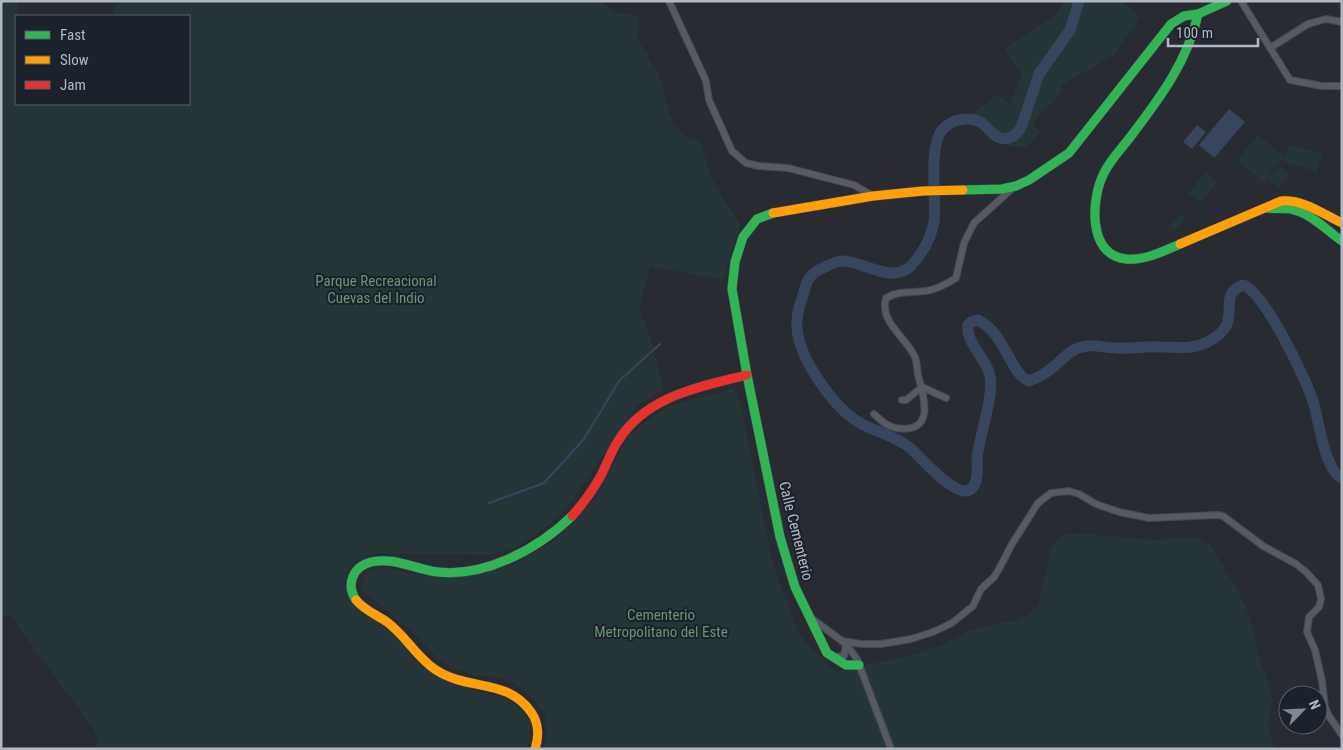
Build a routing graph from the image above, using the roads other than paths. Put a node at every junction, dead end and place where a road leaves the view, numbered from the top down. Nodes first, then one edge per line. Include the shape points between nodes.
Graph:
1 (669, 1) edge
2 (1227, 1) edge
3 (1242, 1) edge
4 (1198, 14) junction
5 (1342, 22) edge
6 (1270, 48) junction
7 (1342, 86) edge
8 (1015, 186) junction
9 (873, 196) junction
10 (1267, 208) junction
11 (1340, 223) edge
12 (1342, 241) edge
13 (747, 375) junction
14 (922, 387) junction
15 (946, 398) dead end
16 (902, 400) dead end
17 (874, 414) dead end
18 (806, 613) junction
19 (844, 642) junction
20 (832, 657) junction
21 (859, 665) junction
22 (1342, 735) edge
23 (535, 749) edge
24 (892, 749) edge

1 - 9 street via 706,81 709,100 732,151 746,163 824,177 854,185
2 - 4 street, Calle Cementerio
3 - 6 street
4 - 8 street, Calle Cementerio via 1184,16 1171,24 1069,153
4 - 10 street via 1184,56 1098,185 1094,208 1099,237 1110,254 1134,260
5 - 6 street via 1326,19 1308,24
6 - 7 street via 1290,80
8 - 9 street, Calle Cementerio
8 - 14 street via 974,223 964,243 956,278 945,286 927,291 896,292 886,298 883,306 886,315 912,350
9 - 13 street, Calle Cementerio via 770,214 757,219 747,230 737,254 732,283
10 - 11 street via 1274,203 1291,201
10 - 12 street via 1298,212
13 - 18 street, Calle Cementerio via 780,537
13 - 23 street via 681,392 633,421 616,443 595,485 578,509 560,528 530,549 506,560 466,570 440,572 380,561 361,567 353,576 350,586 358,603 393,627 426,663 458,680 500,688 525,703 535,720 538,738
14 - 15 street
14 - 16 street
14 - 17 street via 926,405 924,418 916,427 908,430 887,427
18 - 19 street
18 - 20 street, Calle Cementerio
19 - 20 street via 844,656
19 - 21 street
19 - 22 street via 881,644 911,639 952,623 973,606 1038,503 1051,493 1069,491 1118,512 1149,518 1217,514 1296,564 1318,585 1321,599 1309,617 1307,632 1315,650 1325,707
20 - 21 street via 846,666
21 - 24 street

